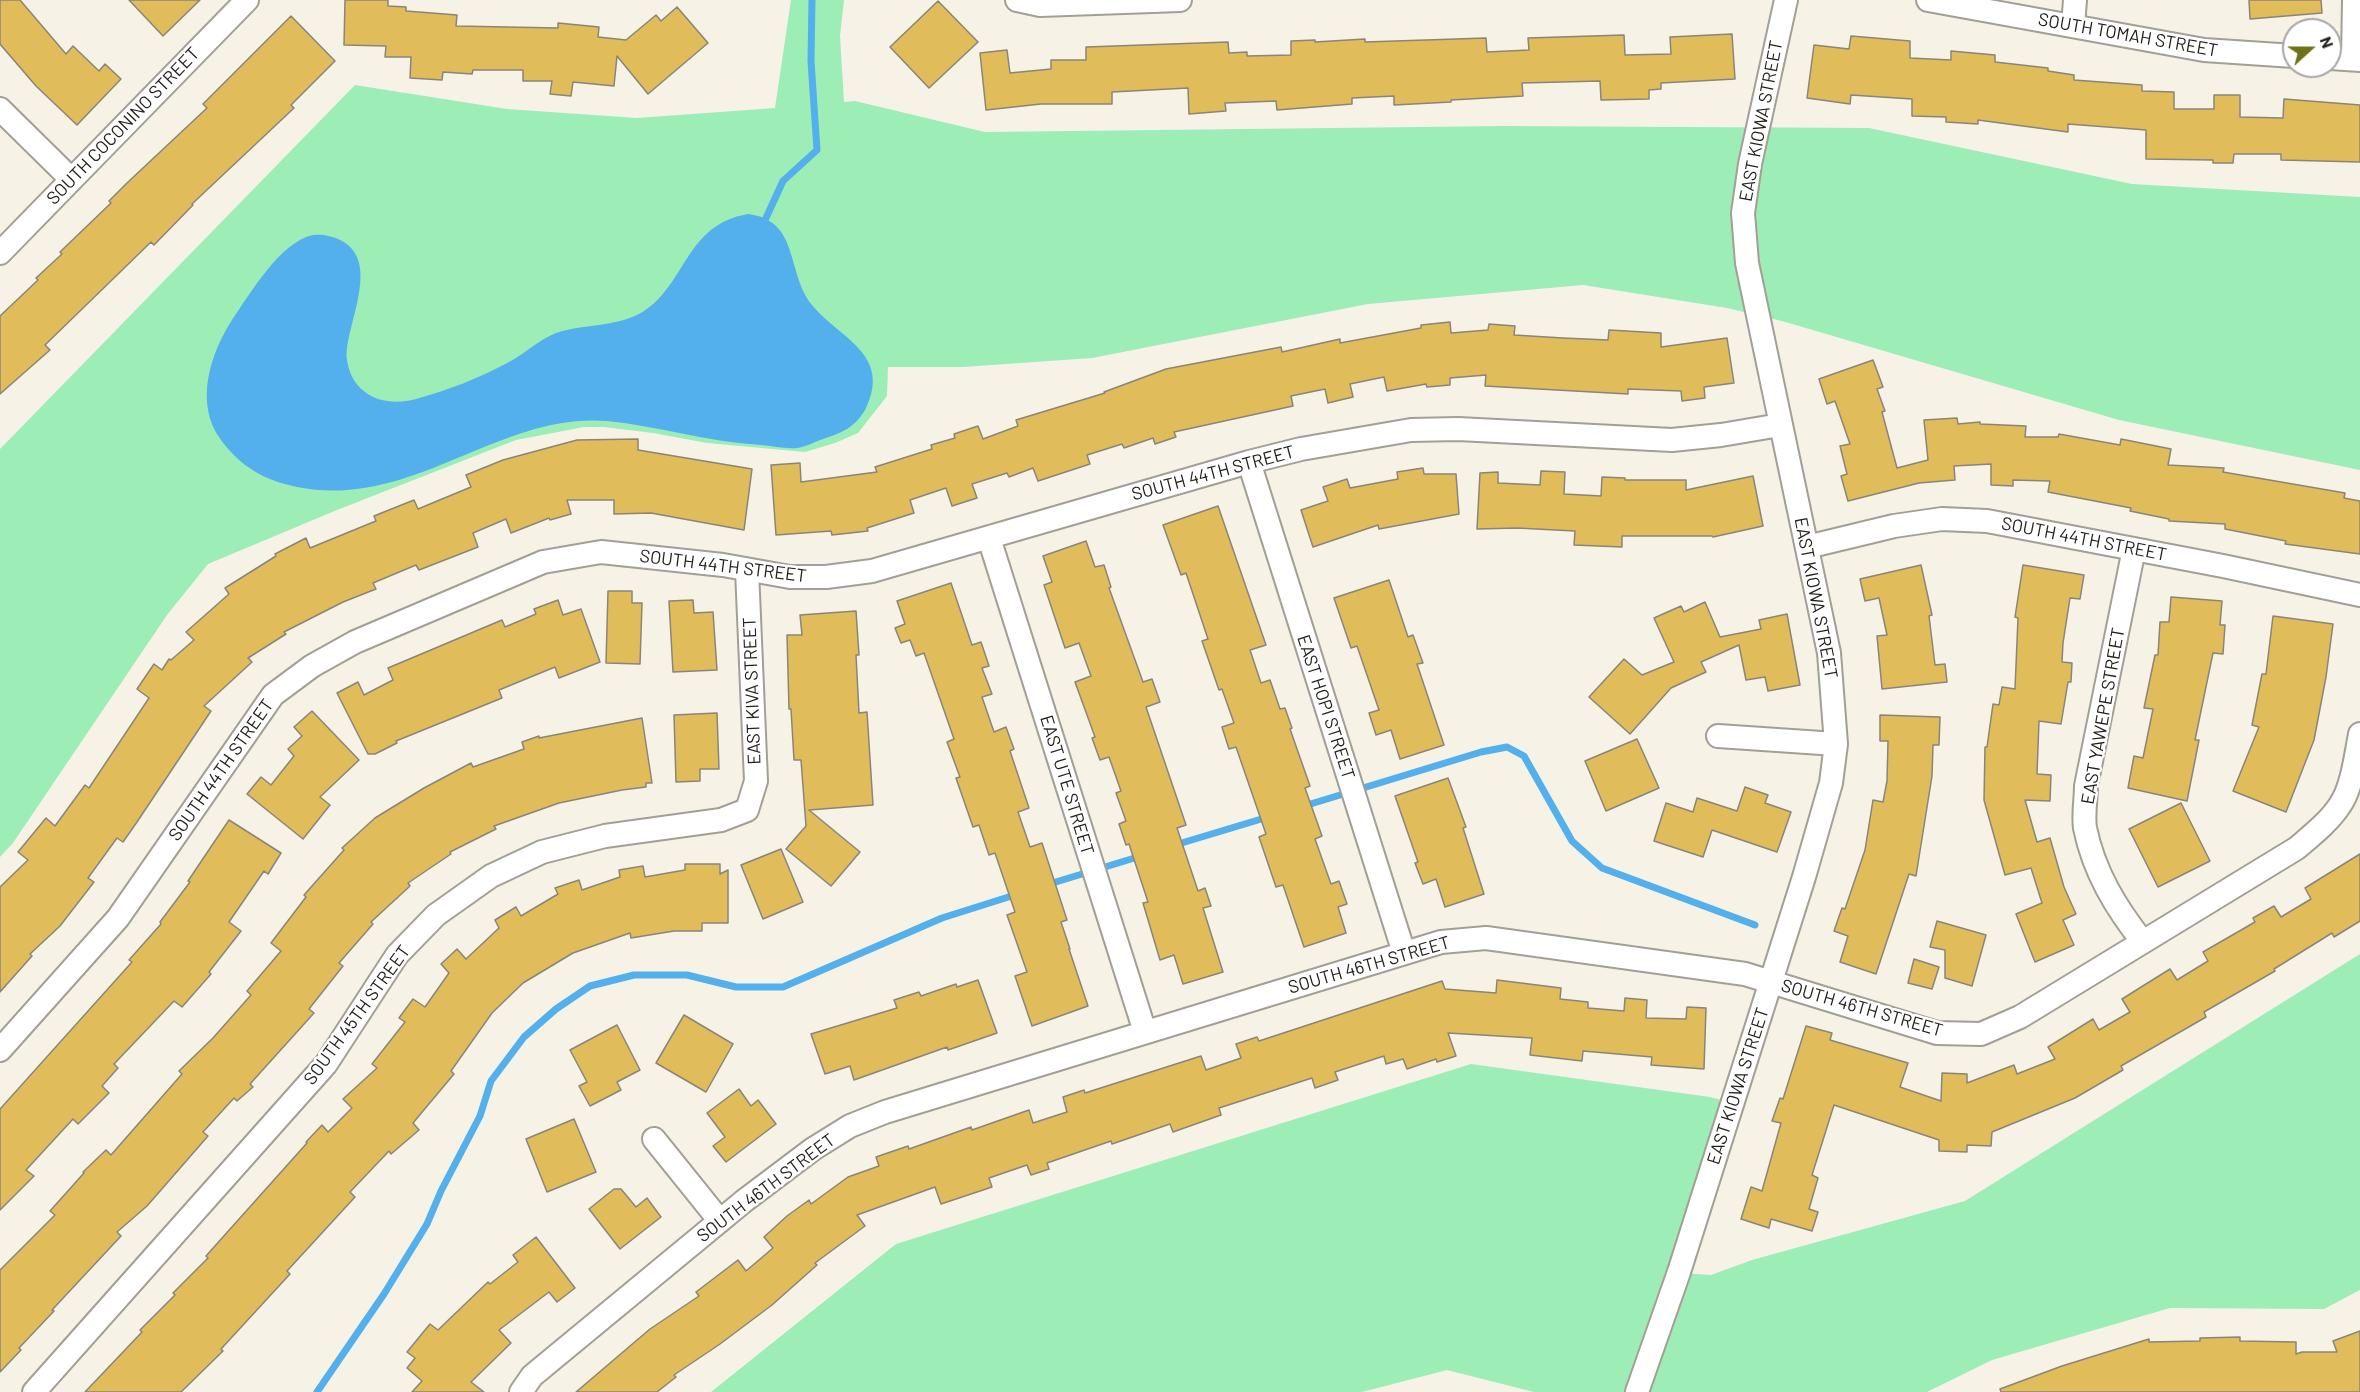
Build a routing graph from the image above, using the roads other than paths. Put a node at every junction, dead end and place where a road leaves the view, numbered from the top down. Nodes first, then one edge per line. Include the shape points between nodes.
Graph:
1 (247, 0) edge
2 (1180, 0) edge
3 (1786, 0) edge
4 (1928, 0) edge
5 (2075, 0) edge
6 (2354, 0) edge
7 (1017, 1) edge
8 (2073, 26) junction
9 (2282, 55) edge
10 (2356, 60) edge
11 (0, 109) edge
12 (71, 179) junction
13 (0, 253) edge
14 (1780, 425) junction
15 (1248, 462) junction
16 (989, 538) junction
17 (1807, 547) junction
18 (2134, 549) junction
19 (747, 570) junction
20 (2360, 595) edge
21 (2360, 734) edge
22 (1718, 736) dead end
23 (1836, 744) junction
24 (747, 810) joint
25 (2143, 942) junction
26 (1404, 953) junction
27 (1771, 982) junction
28 (1145, 1032) junction
29 (0, 1050) edge
30 (654, 1139) dead end
31 (720, 1221) junction
32 (34, 1392) edge
33 (520, 1392) edge
34 (1637, 1392) edge

1 - 12 street, SOUTH COCONINO STREET
2 - 7 street via 1040,5
3 - 14 street, EAST KIOWA STREET via 1743,213 1747,263
4 - 8 street, SOUTH TOMAH STREET
5 - 8 street
6 - 10 street
8 - 9 street, SOUTH TOMAH STREET via 2204,50
11 - 12 street
12 - 13 street, SOUTH COCONINO STREET
14 - 15 street, SOUTH 44TH STREET via 1672,440 1411,430
14 - 17 street, EAST KIOWA STREET
15 - 16 street, SOUTH 44TH STREET
15 - 26 street, EAST HOPI STREET
16 - 19 street, SOUTH 44TH STREET via 872,571 790,577
16 - 28 street, EAST UTE STREET
17 - 18 street, SOUTH 44TH STREET via 1942,519 1987,521
17 - 23 street, EAST KIOWA STREET via 1829,653
18 - 20 street, SOUTH 44TH STREET
18 - 25 street, EAST YAWEPE STREET via 2086,786 2085,826 2100,877
19 - 24 street, EAST KIVA STREET via 756,781
19 - 29 street, SOUTH 44TH STREET via 601,552 543,562 355,642 312,666 273,695 118,918
21 - 25 street, SOUTH 46TH STREET via 2351,777 2341,804 2331,816 2297,848
22 - 23 street
23 - 27 street, EAST KIOWA STREET via 1831,783
24 - 32 street, SOUTH 45TH STREET via 721,819 605,836 542,852 491,876 436,915 397,955 326,1064
25 - 27 street, SOUTH 46TH STREET via 2020,1017 1981,1034 1937,1033
26 - 27 street, SOUTH 46TH STREET via 1441,942 1486,938 1745,974
26 - 28 street, SOUTH 46TH STREET
27 - 34 street, EAST KIOWA STREET
28 - 31 street, SOUTH 46TH STREET via 850,1126 813,1149
30 - 31 street
31 - 33 street, SOUTH 46TH STREET via 532,1376

